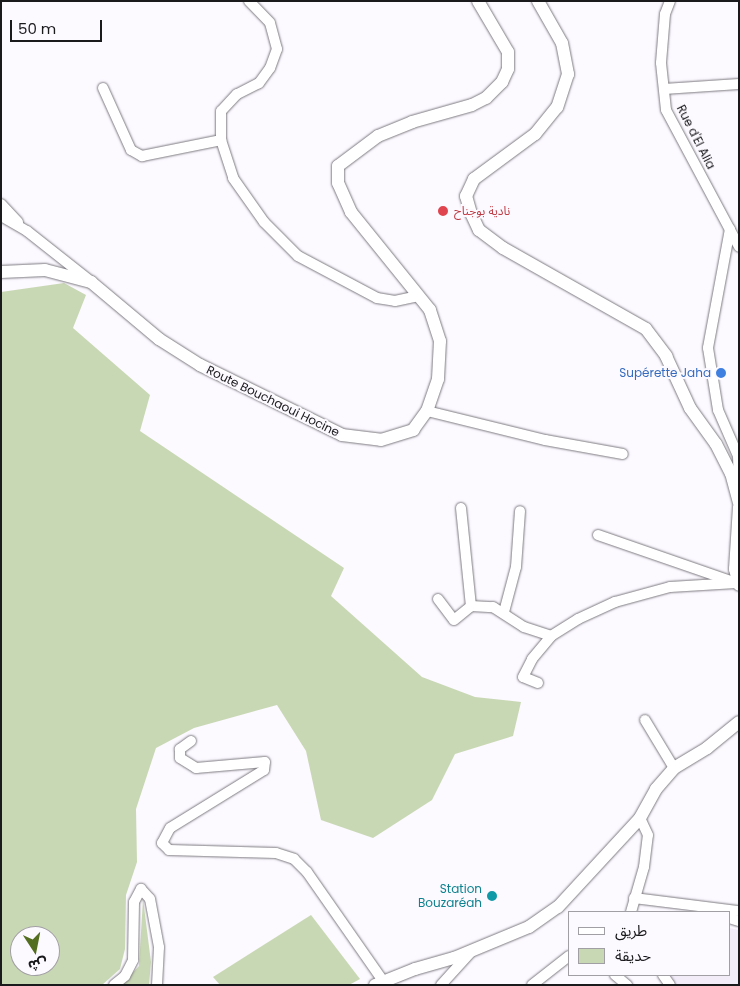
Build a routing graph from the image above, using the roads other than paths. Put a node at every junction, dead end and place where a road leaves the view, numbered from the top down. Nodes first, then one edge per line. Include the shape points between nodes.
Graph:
1 (249, 1) edge
2 (478, 1) edge
3 (538, 1) edge
4 (670, 1) edge
5 (739, 84) edge
6 (103, 88) dead end
7 (664, 89) junction
8 (221, 140) junction
9 (1, 204) edge
10 (1, 216) edge
11 (730, 228) junction
12 (27, 231) junction
13 (739, 247) edge
14 (1, 272) edge
15 (91, 282) junction
16 (418, 296) junction
17 (427, 411) junction
18 (623, 454) dead end
19 (739, 490) edge
20 (739, 502) edge
21 (739, 507) edge
22 (461, 508) dead end
23 (520, 511) dead end
24 (598, 535) dead end
25 (738, 584) edge
26 (438, 598) dead end
27 (472, 606) junction
28 (504, 612) junction
29 (551, 636) junction
30 (538, 683) dead end
31 (645, 720) dead end
32 (739, 722) edge
33 (191, 741) dead end
34 (674, 768) junction
35 (640, 818) junction
36 (634, 898) junction
37 (676, 903) junction
38 (631, 911) edge
39 (704, 911) edge
40 (739, 911) edge
41 (473, 950) junction
42 (568, 957) edge
43 (616, 976) edge
44 (379, 983) edge
45 (114, 985) edge
46 (157, 985) edge
47 (441, 985) edge
48 (532, 985) edge
49 (627, 985) edge

1 - 8 street via 270,23 277,49 270,68 259,83 237,94 221,111
2 - 16 street, Route Bouchaoui Hocine via 508,52 508,68 502,82 486,98 472,105 412,122 378,136 338,166 338,183 351,212
3 - 20 street via 562,43 568,74 557,107 534,134 474,179 466,196 471,213 479,230 503,248 646,329 666,356 690,408 716,444 731,472
4 - 7 street, Rue d'El Alia via 665,14 661,63
5 - 7 street
6 - 8 street via 131,150 142,156
7 - 11 street, Rue d'El Alia via 666,110
8 - 16 street via 233,178 264,222 298,256 377,298 395,301
9 - 12 street
10 - 12 street
11 - 13 street, Rue d'El Alia
11 - 19 street via 708,348 718,410 738,456
12 - 15 street
14 - 15 street, Route Bouchaoui Hocine via 45,270
15 - 17 street, Route Bouchaoui Hocine via 159,339 200,365 342,435 381,440 413,430
16 - 17 street, Route Bouchaoui Hocine via 430,310 440,341 438,379
17 - 18 street via 545,440
21 - 25 street
22 - 27 street
23 - 28 street via 516,567
24 - 25 street
25 - 29 street via 670,587 615,602
26 - 27 street via 454,620
27 - 28 street
28 - 29 street via 524,627
29 - 30 street via 523,676
31 - 34 street
32 - 34 street via 707,748
33 - 44 street via 180,749 180,758 196,768 265,762 264,770 170,828 162,843 169,850 276,854 294,859 307,872
34 - 35 street via 656,789
35 - 36 street via 648,835 644,867
35 - 41 street via 558,907 529,927
36 - 37 street
36 - 38 street
37 - 39 street
37 - 40 street
41 - 44 street
41 - 47 street
42 - 48 street
43 - 49 street
45 - 46 street via 125,976 133,960 134,902 140,888 150,899 159,948

